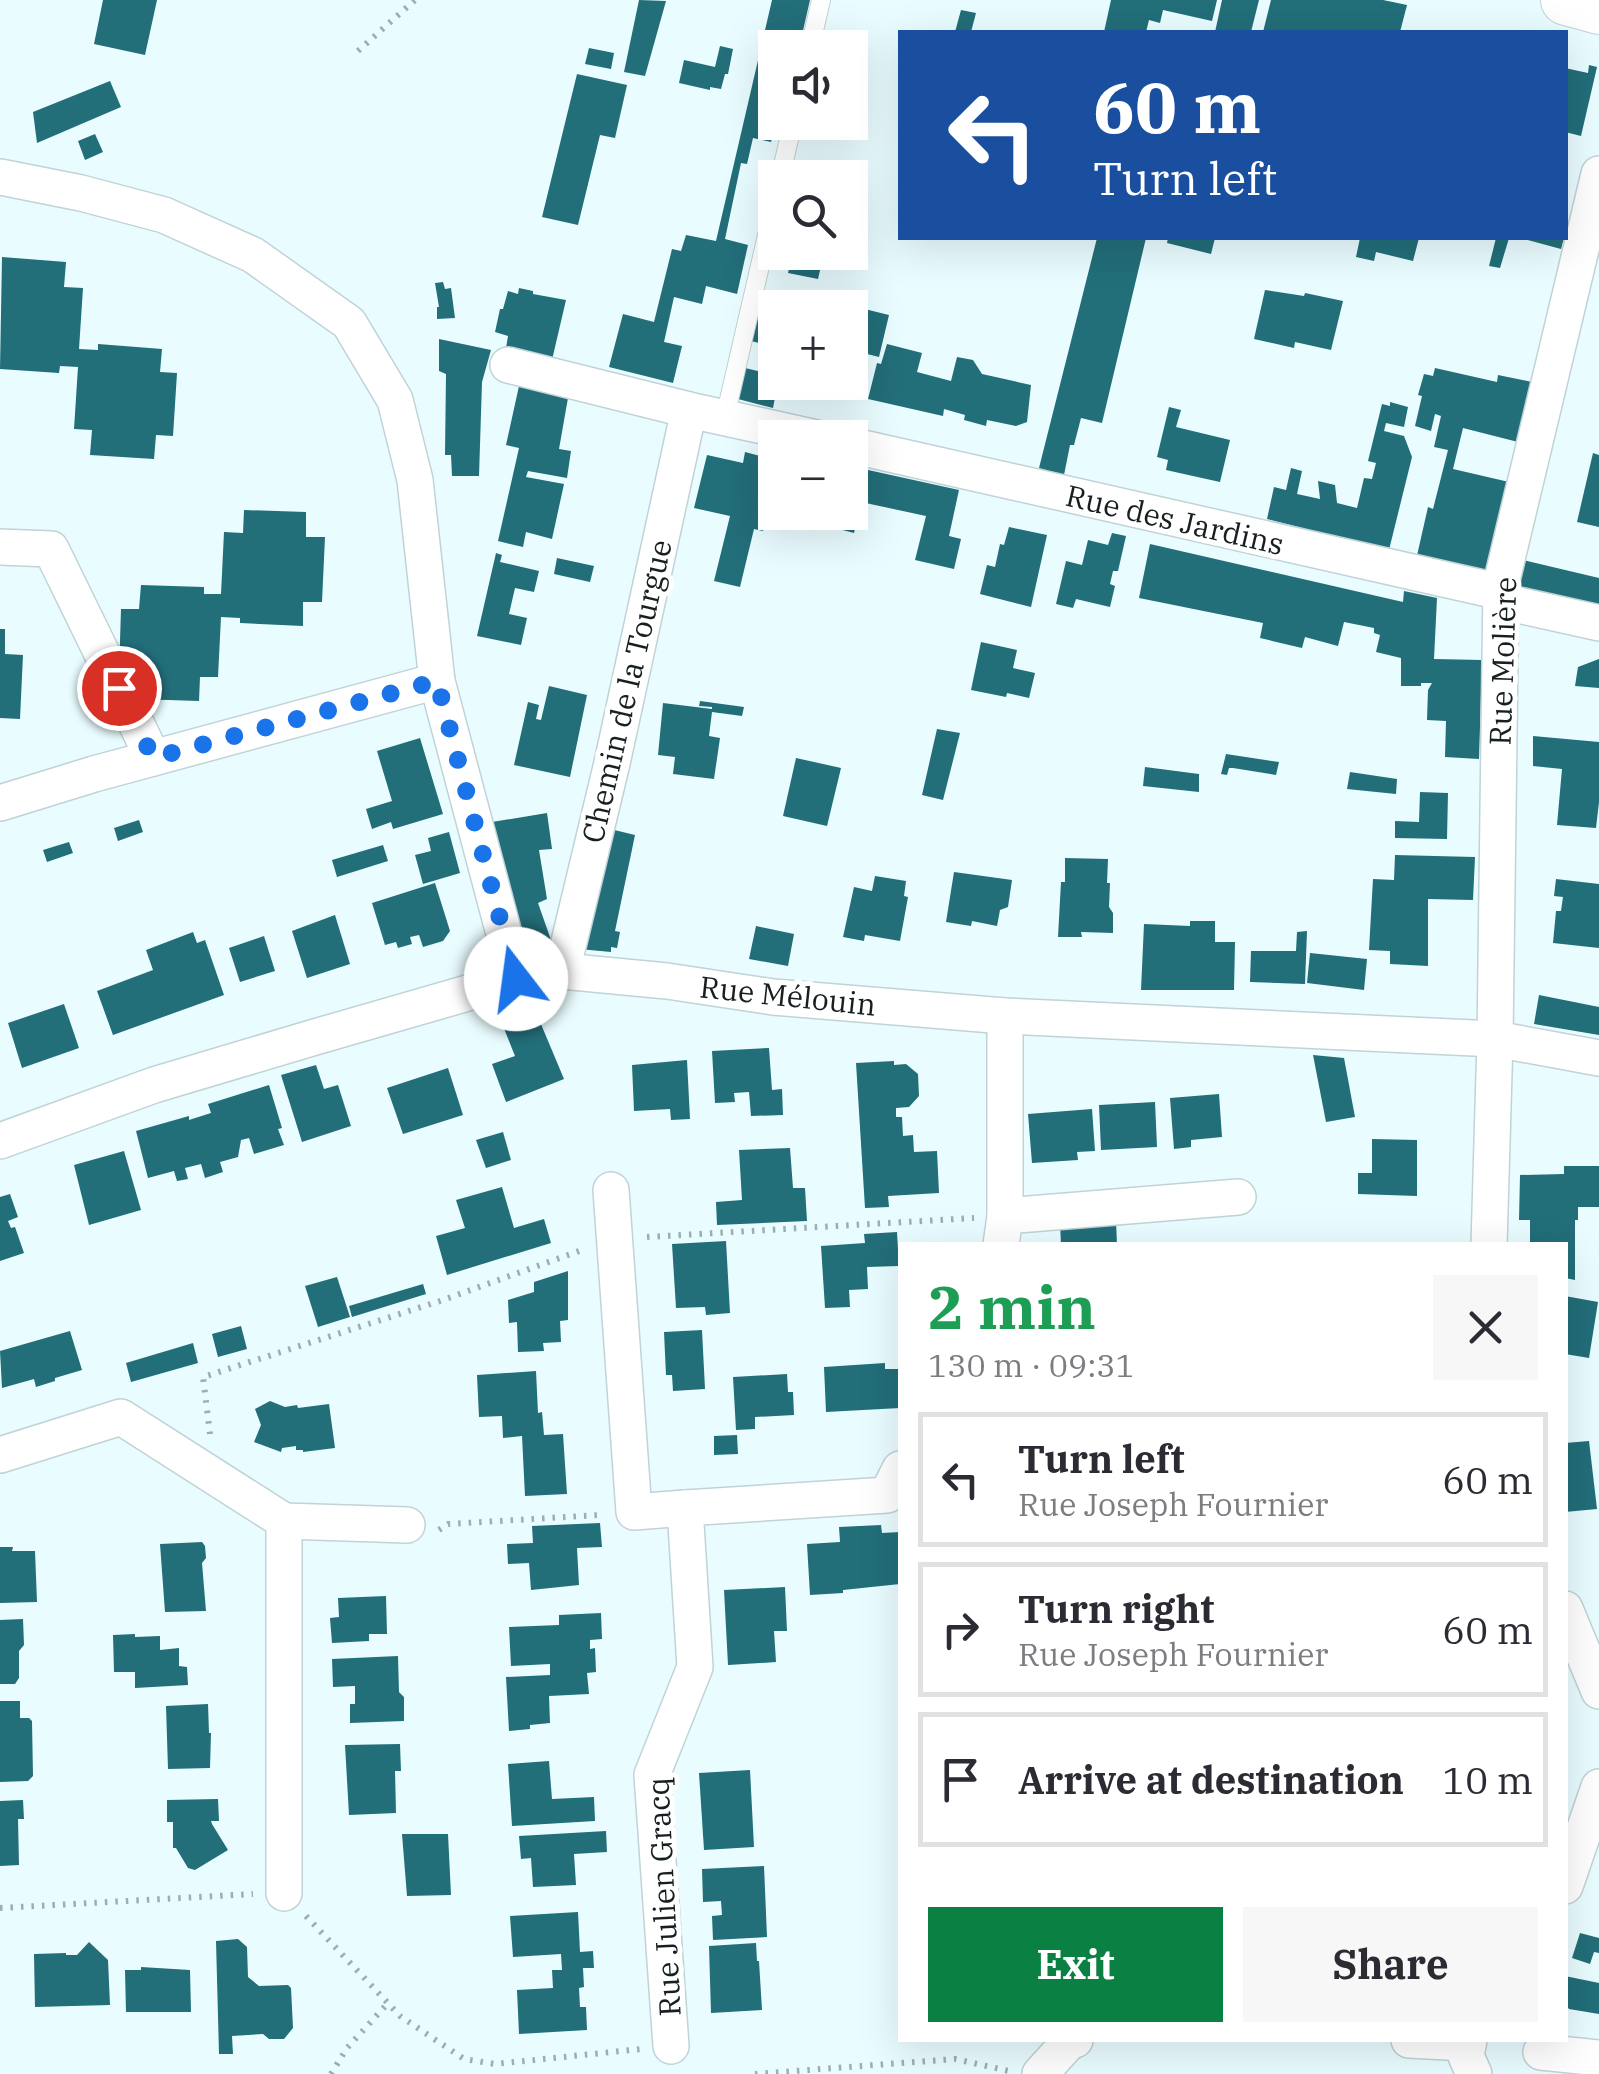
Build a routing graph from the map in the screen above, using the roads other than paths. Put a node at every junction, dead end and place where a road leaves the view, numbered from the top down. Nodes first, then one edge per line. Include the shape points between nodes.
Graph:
1 (821, 0) edge
2 (1566, 0) edge
3 (1599, 8) edge
4 (814, 30) edge
5 (1599, 174) edge
6 (0, 177) edge
7 (759, 270) edge
8 (508, 365) dead end
9 (688, 410) junction
10 (725, 417) junction
11 (758, 425) edge
12 (868, 449) edge
13 (0, 547) edge
14 (1500, 597) junction
15 (1599, 623) edge
16 (437, 681) junction
17 (153, 758) junction
18 (0, 803) edge
19 (562, 971) junction
20 (516, 979) junction
21 (1005, 1016) junction
22 (1494, 1040) junction
23 (1599, 1058) edge
24 (0, 1141) edge
25 (611, 1190) dead end
26 (1238, 1197) dead end
27 (1003, 1231) edge
28 (1489, 1242) edge
29 (0, 1455) edge
30 (898, 1472) edge
31 (684, 1508) junction
32 (284, 1521) junction
33 (421, 1529) road end
34 (1568, 1616) edge
35 (1599, 1691) edge
36 (1599, 1788) edge
37 (1568, 1877) edge
38 (284, 1893) road end
39 (1070, 2042) edge
40 (1419, 2042) edge
41 (671, 2046) road end
42 (1470, 2052) edge
43 (1538, 2055) edge
44 (1599, 2058) edge
45 (1040, 2074) edge

1 - 4 lane
2 - 3 main road
5 - 14 street, Rue Molière
6 - 16 street via 164,214 253,256 349,324 395,400 415,480
7 - 10 lane
8 - 9 street
9 - 10 street
9 - 19 street, Chemin de la Tourgue
10 - 11 street
12 - 14 street, Rue des Jardins
13 - 17 street via 51,549
14 - 15 street, Rue des Jardins
14 - 22 street, Rue Molière
16 - 17 street
16 - 20 street
17 - 18 street
19 - 20 street, Rue Mélouin
19 - 21 street, Rue Mélouin
20 - 24 street, Rue Mélouin via 154,1085
21 - 22 street, Rue Mélouin
21 - 27 street
22 - 23 street, Rue Mélouin
22 - 28 street, Rue Molière
25 - 31 street via 634,1512
26 - 27 street
29 - 32 street via 121,1417
30 - 31 street via 887,1495
31 - 41 street, Rue Julien Gracq via 695,1667 652,1775
32 - 33 street
32 - 38 street
34 - 35 street
36 - 37 street
39 - 45 street
40 - 42 street
43 - 44 street

